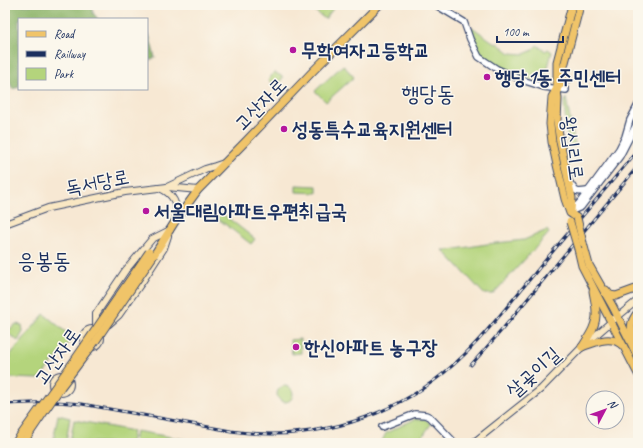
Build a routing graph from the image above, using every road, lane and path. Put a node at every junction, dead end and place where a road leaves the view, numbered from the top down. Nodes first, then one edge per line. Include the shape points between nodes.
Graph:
1 (379, 5) edge
2 (436, 5) edge
3 (572, 5) edge
4 (580, 5) edge
5 (567, 79) dead end
6 (557, 88) junction
7 (566, 90) dead end
8 (638, 105) edge
9 (638, 121) edge
10 (225, 162) junction
11 (569, 180) junction
12 (167, 187) junction
13 (157, 188) junction
14 (198, 190) junction
15 (587, 191) junction
16 (570, 212) junction
17 (176, 220) junction
18 (5, 224) edge
19 (170, 230) junction
20 (152, 254) junction
21 (599, 282) junction
22 (593, 288) junction
23 (638, 288) edge
24 (605, 292) junction
25 (638, 300) edge
26 (638, 312) edge
27 (618, 317) junction
28 (611, 322) junction
29 (98, 332) junction
30 (88, 346) junction
31 (582, 347) junction
32 (624, 347) junction
33 (638, 356) edge
34 (638, 374) edge
35 (65, 376) dead end
36 (382, 427) dead end
37 (15, 443) edge
38 (23, 443) edge
39 (455, 443) edge
40 (473, 443) edge

1 - 10 main road, 고산자로
2 - 6 street via 464,22 479,57 497,69 522,80
3 - 6 main road, 왕십리로 via 557,62
4 - 6 main road, 왕십리로
5 - 6 main road
6 - 7 street
6 - 11 main road, 왕십리로 via 557,121
6 - 16 main road, 왕십리로 via 552,97 550,124 557,165
8 - 15 street via 619,149
9 - 16 street via 620,156 581,207
10 - 12 main road
10 - 14 main road, 고산자로
11 - 15 street via 575,191
11 - 16 main road, 왕십리로 via 572,198
12 - 13 main road, 독서당로
12 - 14 main road, 독서당로
13 - 17 main road via 166,190 171,195 177,210
13 - 18 main road, 독서당로 via 48,208
14 - 17 main road, 고산자로
15 - 16 street
16 - 21 main road, bridge via 577,218 590,265
16 - 22 main road, 왕십리로, bridge via 570,222 582,266
17 - 19 main road, 고산자로
19 - 20 main road, 고산자로
19 - 29 main road via 164,248 119,315
19 - 29 main road via 152,239 128,268 96,314
20 - 37 main road, 고산자로, bridge
20 - 38 main road, 고산자로, bridge via 95,342
21 - 23 main road via 612,296
21 - 24 main road
22 - 24 main road via 601,297
22 - 28 main road, 왕십리로
22 - 31 main road via 596,320
24 - 27 main road
25 - 27 main road, 살곶이길
26 - 33 main road via 632,320 631,329
27 - 28 main road, 살곶이길
27 - 33 main road
28 - 31 main road, 살곶이길
28 - 32 main road, 왕십리로
29 - 30 main road via 101,338 99,343 95,347
29 - 30 main road via 94,329 88,330 84,335 84,341
30 - 35 main road
31 - 32 main road via 609,340 618,341
31 - 40 main road, 살곶이길 via 541,389
32 - 34 main road, 왕십리로
36 - 39 street via 415,414 426,415

